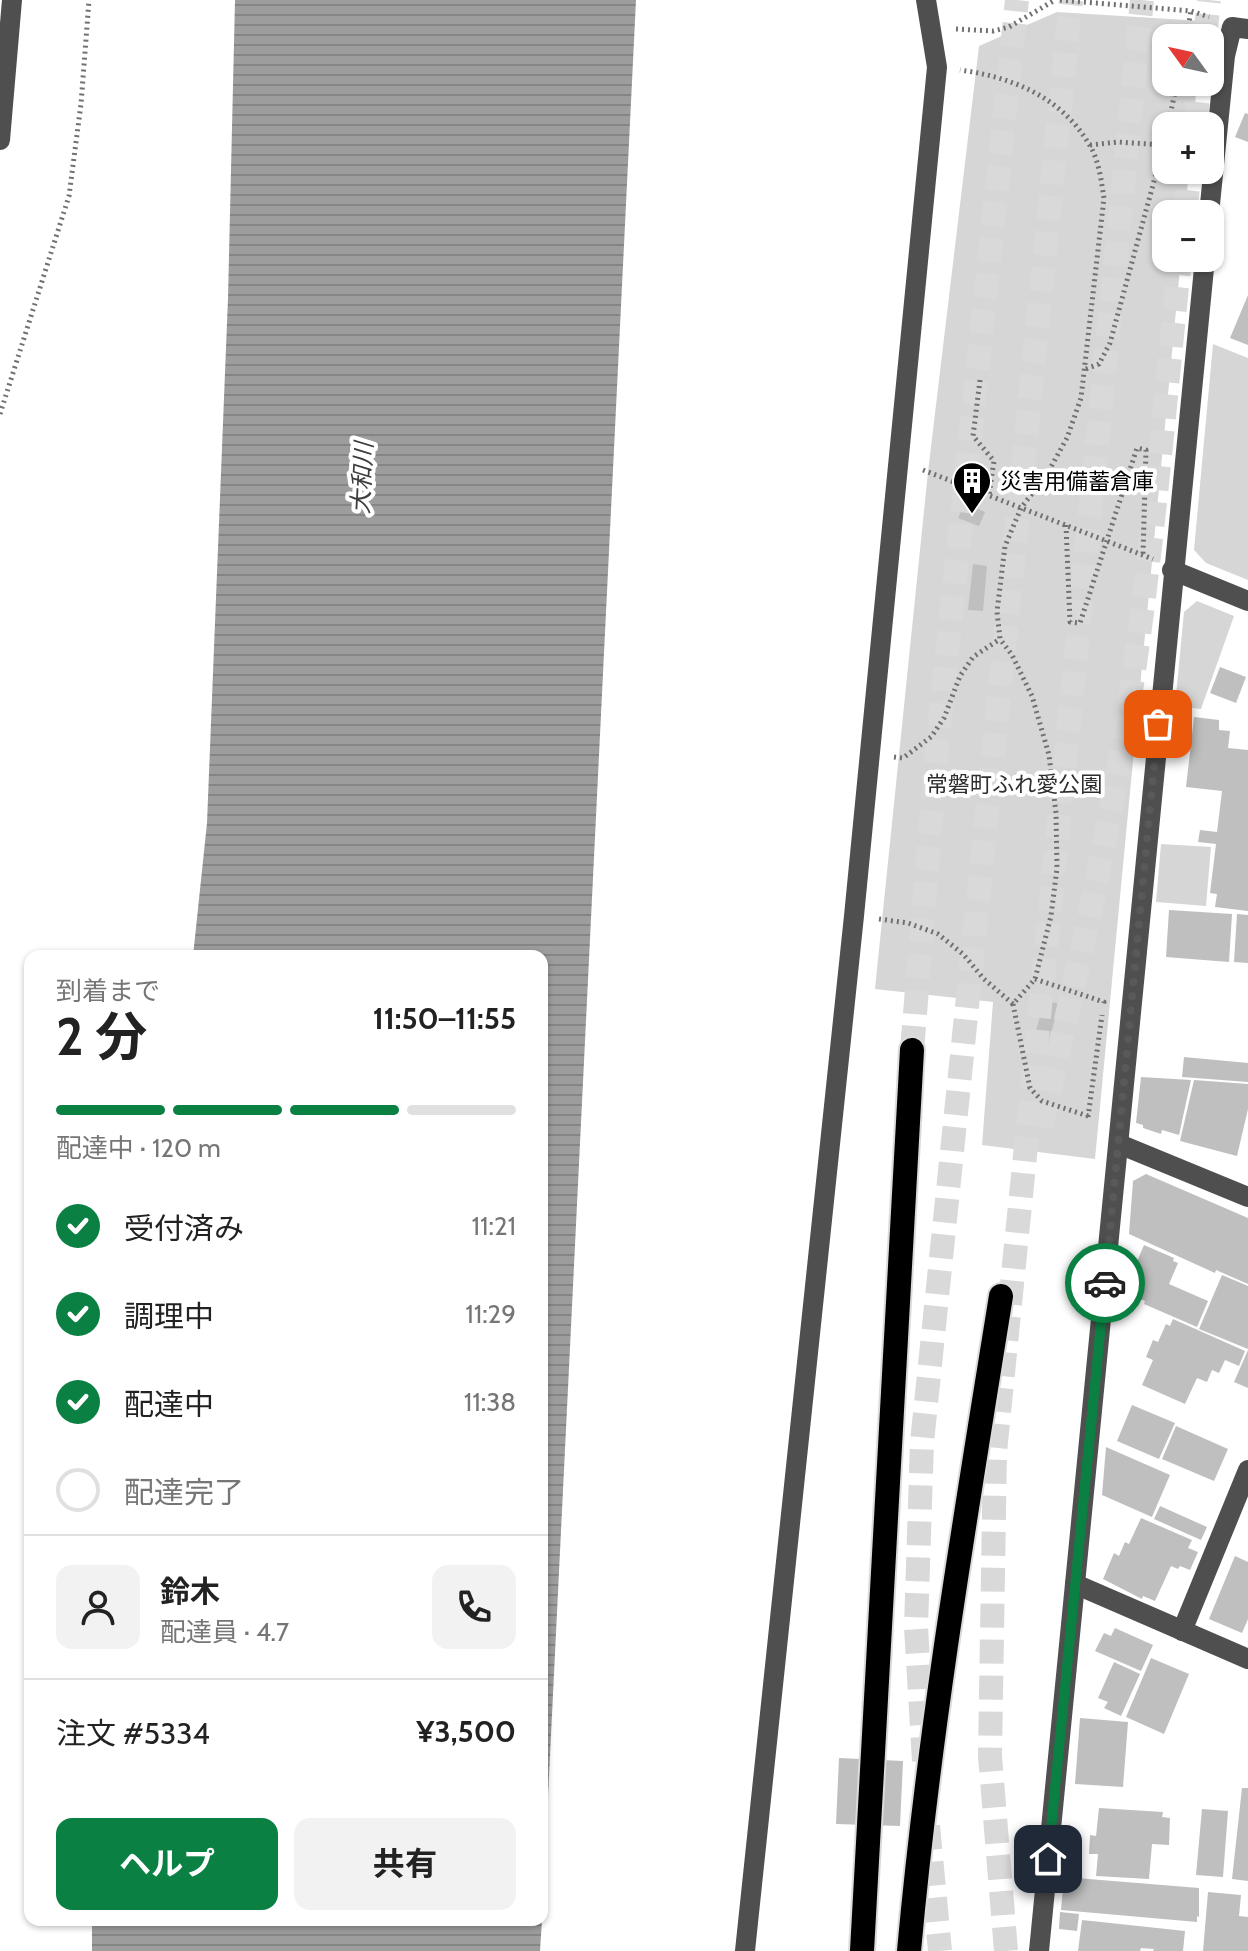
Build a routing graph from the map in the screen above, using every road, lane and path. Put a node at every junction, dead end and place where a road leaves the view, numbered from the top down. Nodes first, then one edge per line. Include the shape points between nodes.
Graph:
1 (12, 0) edge
2 (89, 0) edge
3 (926, 0) edge
4 (1057, 0) edge
5 (1191, 11) junction
6 (1189, 24) edge
7 (932, 27) junction
8 (1240, 28) edge
9 (937, 67) junction
10 (0, 140) edge
11 (1152, 144) edge
12 (1090, 145) junction
13 (1153, 184) edge
14 (1210, 200) edge
15 (1204, 272) edge
16 (1086, 369) junction
17 (980, 380) dead end
18 (0, 414) edge
19 (900, 462) junction
20 (989, 495) junction
21 (1021, 508) junction
22 (1066, 525) junction
23 (1106, 540) junction
24 (1172, 570) junction
25 (1248, 601) edge
26 (1000, 639) junction
27 (870, 756) junction
28 (854, 916) junction
29 (1035, 979) junction
30 (1013, 1004) junction
31 (912, 1050) tunnel mouth
32 (1119, 1144) junction
33 (1248, 1197) edge
34 (1001, 1296) dead end
35 (1248, 1470) edge
36 (1075, 1584) junction
37 (1182, 1631) junction
38 (1248, 1659) edge
39 (745, 1951) edge
40 (862, 1951) edge
41 (909, 1951) edge
42 (1039, 1951) edge

1 - 10 street
2 - 18 path via 69,196
3 - 7 street
4 - 5 path
4 - 7 path via 993,31
5 - 6 path
5 - 8 path
7 - 9 street
8 - 14 street via 1225,56
9 - 12 path via 982,73 1043,96 1070,117
9 - 19 street
11 - 12 path
12 - 16 path via 1104,198
13 - 16 path via 1110,343 1099,364
15 - 24 street
16 - 21 path via 1067,438
17 - 20 path via 973,436 994,461
19 - 20 path
19 - 27 street
20 - 21 path
21 - 22 path
21 - 26 path via 1005,546 997,612
22 - 23 path
22 - 23 path via 1070,622 1080,623
23 - 23 path via 1143,554 1146,450 1137,448
24 - 25 street
24 - 32 street
26 - 27 path via 973,657 931,737 903,758
26 - 29 path via 1032,696 1049,755 1056,813 1051,916
27 - 28 street
28 - 30 path via 908,923 938,934
28 - 39 street
29 - 30 path
29 - 30 path via 1104,1002 1088,1117 1042,1101 1030,1088
31 - 40 highway
32 - 33 street
32 - 36 street
34 - 41 highway via 948,1630
35 - 37 street
36 - 37 street
36 - 42 street
37 - 38 street

